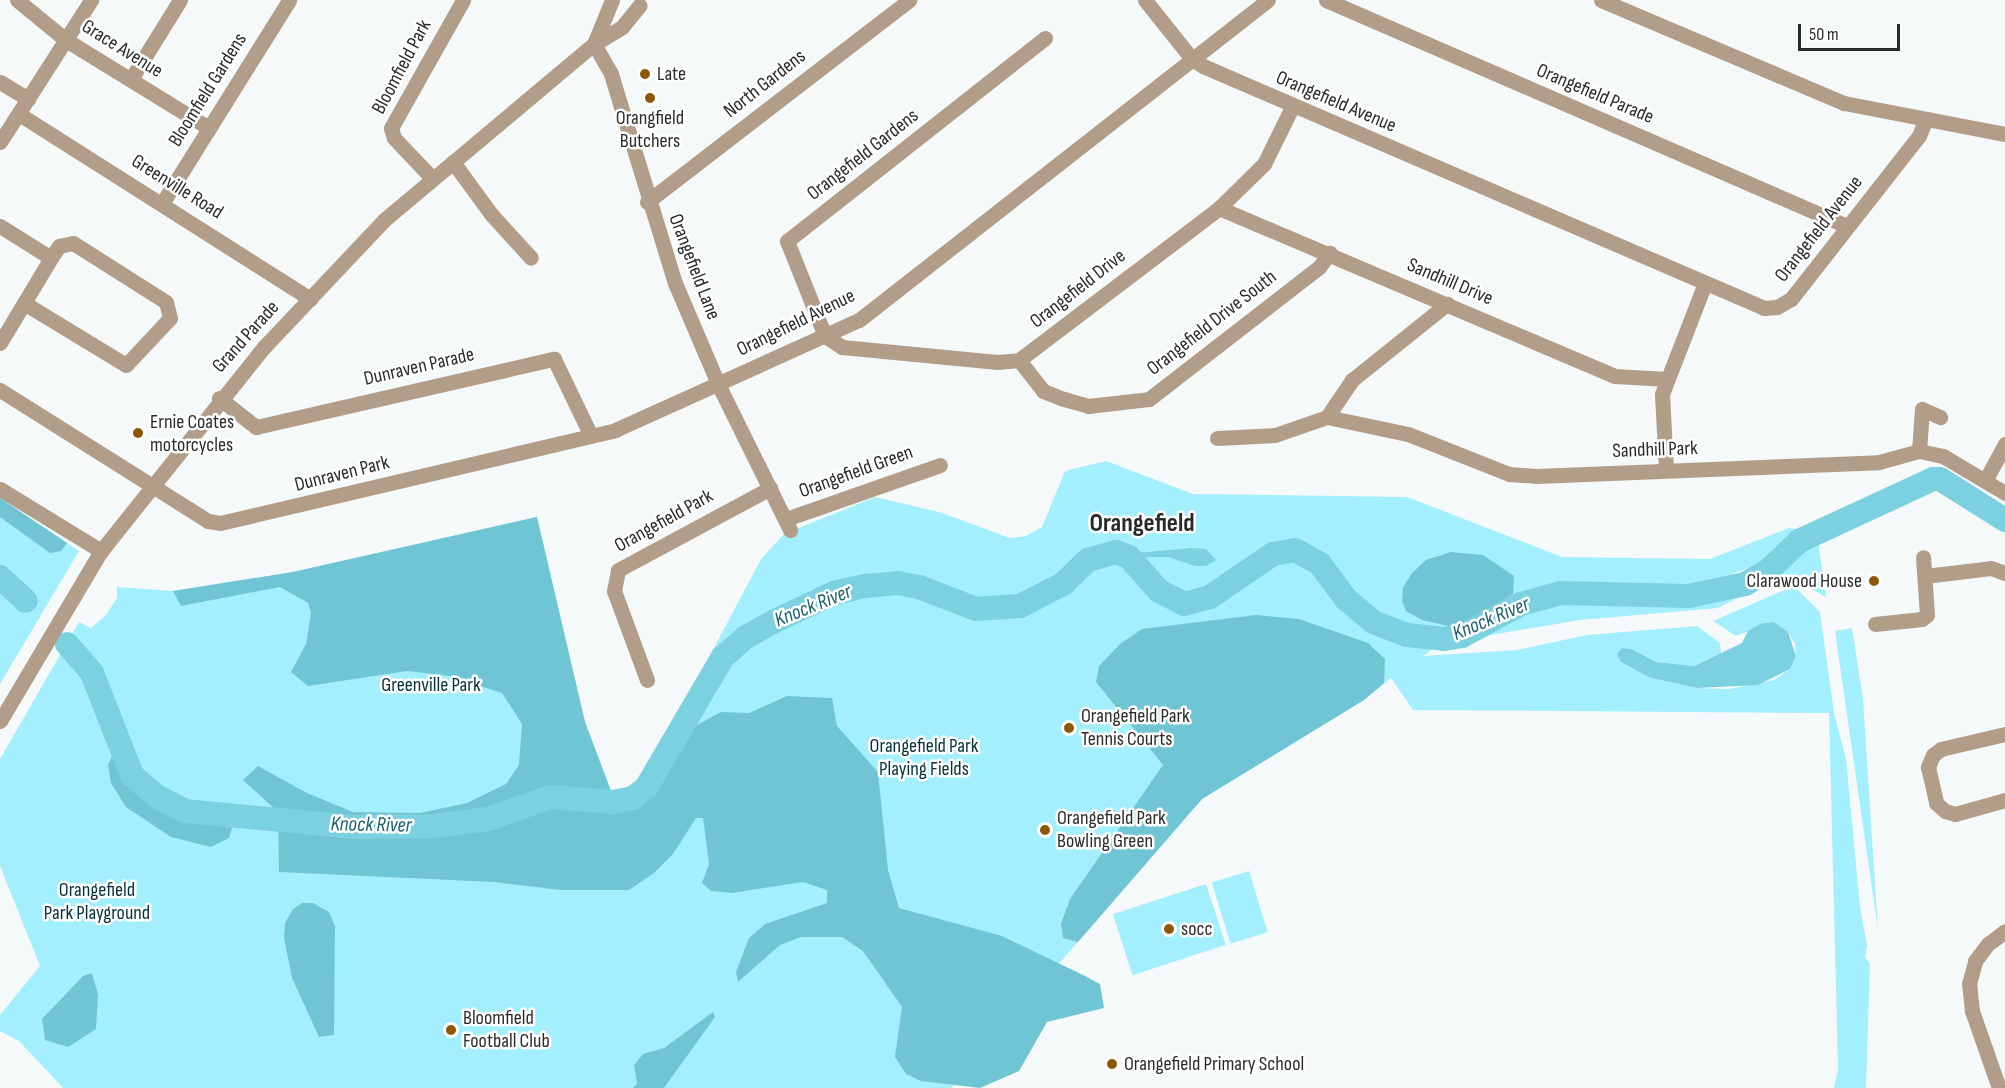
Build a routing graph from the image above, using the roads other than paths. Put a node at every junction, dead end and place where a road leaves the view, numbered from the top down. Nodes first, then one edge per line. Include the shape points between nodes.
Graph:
1 (17, 0) edge
2 (91, 0) edge
3 (180, 0) edge
4 (289, 0) edge
5 (615, 0) edge
6 (909, 0) edge
7 (1145, 0) edge
8 (1268, 0) edge
9 (1326, 0) edge
10 (1601, 0) edge
11 (457, 2) edge
12 (643, 2) edge
13 (1045, 38) dead end
14 (66, 40) junction
15 (594, 44) junction
16 (1192, 59) junction
17 (131, 79) junction
18 (0, 82) edge
19 (28, 99) junction
20 (1292, 107) junction
21 (19, 114) junction
22 (1925, 121) junction
23 (208, 128) junction
24 (2005, 134) edge
25 (0, 142) edge
26 (453, 162) junction
27 (432, 178) junction
28 (163, 202) junction
29 (647, 202) junction
30 (1220, 208) junction
31 (0, 226) edge
32 (1847, 226) junction
33 (1330, 254) junction
34 (51, 258) junction
35 (531, 258) dead end
36 (1705, 283) junction
37 (310, 299) junction
38 (24, 303) junction
39 (1447, 304) junction
40 (825, 336) junction
41 (0, 343) edge
42 (1019, 360) junction
43 (1667, 379) junction
44 (718, 384) junction
45 (0, 390) edge
46 (219, 398) junction
47 (1327, 417) junction
48 (1940, 417) dead end
49 (591, 436) junction
50 (1217, 438) dead end
51 (2005, 444) edge
52 (1919, 451) junction
53 (940, 465) dead end
54 (1666, 470) junction
55 (1985, 481) junction
56 (151, 484) junction
57 (770, 488) junction
58 (0, 489) edge
59 (2005, 493) edge
60 (788, 525) joint
61 (101, 551) junction
62 (1923, 557) dead end
63 (2005, 573) edge
64 (1925, 576) junction
65 (1875, 624) dead end
66 (646, 680) dead end
67 (0, 721) edge
68 (2005, 734) edge
69 (2005, 800) edge
70 (2005, 931) edge
71 (1999, 1088) edge

1 - 14 street, Grace Avenue
2 - 14 street
3 - 17 street
4 - 23 street, Bloomfield Gardens
5 - 12 street via 627,6
5 - 15 street, Grand Parade
6 - 29 street, North Gardens
7 - 16 street
8 - 16 street
9 - 32 street, Orangefield Parade
10 - 22 street via 1844,103
11 - 27 street, Bloomfield Park via 391,128 394,138
12 - 15 street, Grand Parade via 634,17
13 - 40 street, Orangefield Gardens via 787,241
14 - 17 street, Grace Avenue
14 - 19 street
15 - 26 street, Grand Parade
15 - 29 street, Orangefield Lane via 610,74
16 - 20 street, Orangefield Avenue
16 - 40 street, Orangefield Avenue via 859,320
17 - 23 street, Grace Avenue
18 - 19 street
19 - 21 street
20 - 30 street, Orangefield Drive via 1264,164
20 - 36 street, Orangefield Avenue
21 - 25 street
21 - 28 street, Greenville Road
22 - 24 street
22 - 32 street, Orangefield Avenue via 1919,136
23 - 28 street, Bloomfield Gardens
26 - 27 street, Grand Parade
26 - 35 street via 491,214
27 - 37 street, Grand Parade via 384,220
28 - 37 street, Greenville Road
29 - 44 street, Orangefield Lane via 675,283
30 - 33 street, Sandhill Drive
30 - 42 street, Orangefield Drive
31 - 34 street
32 - 36 street, Orangefield Avenue via 1791,300 1777,308 1764,308
33 - 39 street, Sandhill Drive
33 - 42 street, Orangefield Drive South via 1319,267 1149,399 1088,406 1064,399 1043,391
34 - 38 street
34 - 38 street via 59,246 73,243 166,302 170,318 126,365
36 - 43 street
37 - 46 street, Grand Parade
38 - 41 street
39 - 43 street, Sandhill Drive via 1615,376
39 - 47 street via 1352,380
40 - 42 street via 842,347 997,362
40 - 44 street, Orangefield Avenue
43 - 54 street via 1662,394
44 - 49 street, Dunraven Park via 615,430
44 - 57 street, Orangefield Lane
45 - 56 street, Dunraven Park
46 - 49 street, Dunraven Parade via 256,428 554,359
46 - 56 street, Grand Parade
47 - 50 street via 1275,435
47 - 54 street, Sandhill Park via 1408,434 1509,474
48 - 52 street via 1922,409
49 - 56 street, Dunraven Park via 229,522 208,521
51 - 55 street
52 - 54 street, Sandhill Park via 1879,462
52 - 55 street via 1943,456
53 - 60 street, Orangefield Green
55 - 59 street
56 - 61 street, Grand Parade
57 - 60 street, Orangefield Lane
57 - 66 street, Orangefield Park via 618,570 614,591
58 - 61 street
61 - 67 street, Grand Parade
62 - 64 street
63 - 64 street via 1991,568
64 - 65 street via 1927,615 1922,619
68 - 69 street via 1941,749 1928,767 1936,803 1945,811 1955,814
70 - 71 street via 1975,961 1969,984 1972,1011

